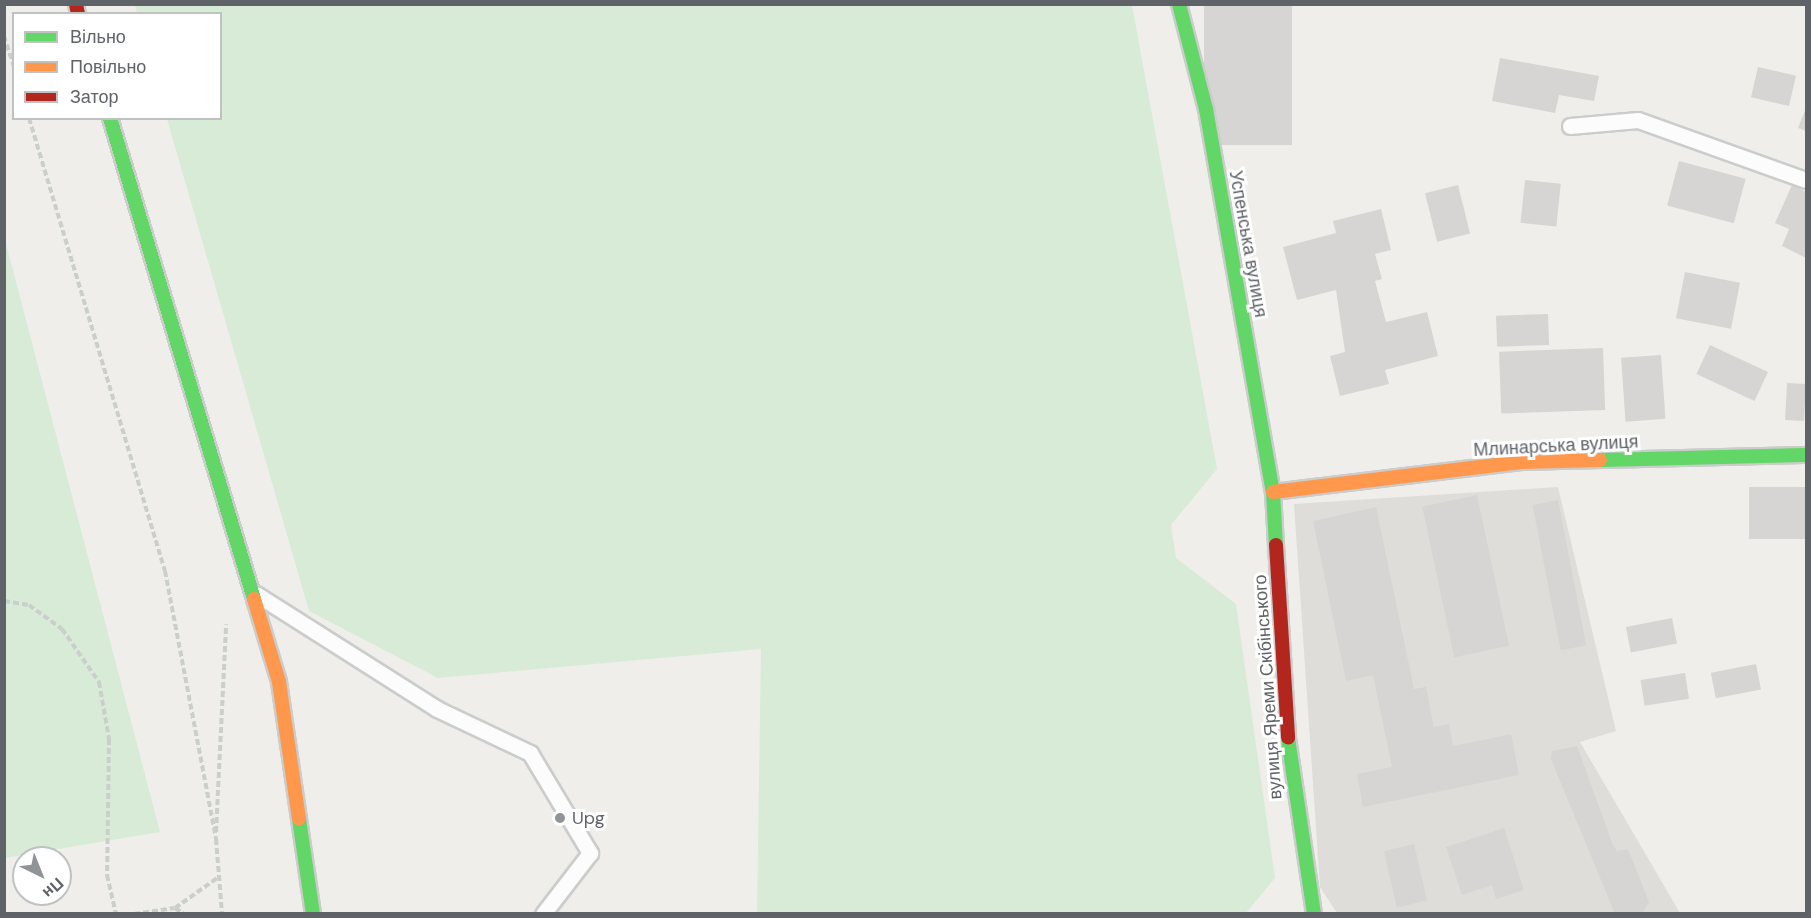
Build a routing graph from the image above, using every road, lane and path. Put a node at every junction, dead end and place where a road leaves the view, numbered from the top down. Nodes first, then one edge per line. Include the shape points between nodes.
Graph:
1 (1179, 4) edge
2 (4, 36) edge
3 (12, 61) edge
4 (30, 120) edge
5 (111, 120) edge
6 (1570, 126) dead end
7 (1806, 180) edge
8 (1806, 456) edge
9 (1273, 492) junction
10 (253, 592) junction
11 (4, 601) edge
12 (227, 614) dead end
13 (216, 839) junction
14 (217, 878) junction
15 (175, 908) junction
16 (116, 914) edge
17 (134, 914) edge
18 (184, 914) edge
19 (222, 914) edge
20 (313, 914) edge
21 (543, 914) edge
22 (1314, 914) edge

1 - 9 main road, Успенська вулиця via 1206,109
2 - 3 path
4 - 13 path via 165,571
5 - 10 main road
6 - 7 lane via 1638,120
8 - 9 main road, Млинарська вулиця via 1521,462
9 - 22 main road, вулиця Яреми Скібінського via 1291,781
10 - 20 main road via 279,682
10 - 21 lane via 437,709 530,753 590,853
11 - 16 path via 29,605 63,629 99,682 110,739 107,875
12 - 13 path
13 - 14 path
14 - 15 path
14 - 19 path
15 - 17 path
15 - 18 path

